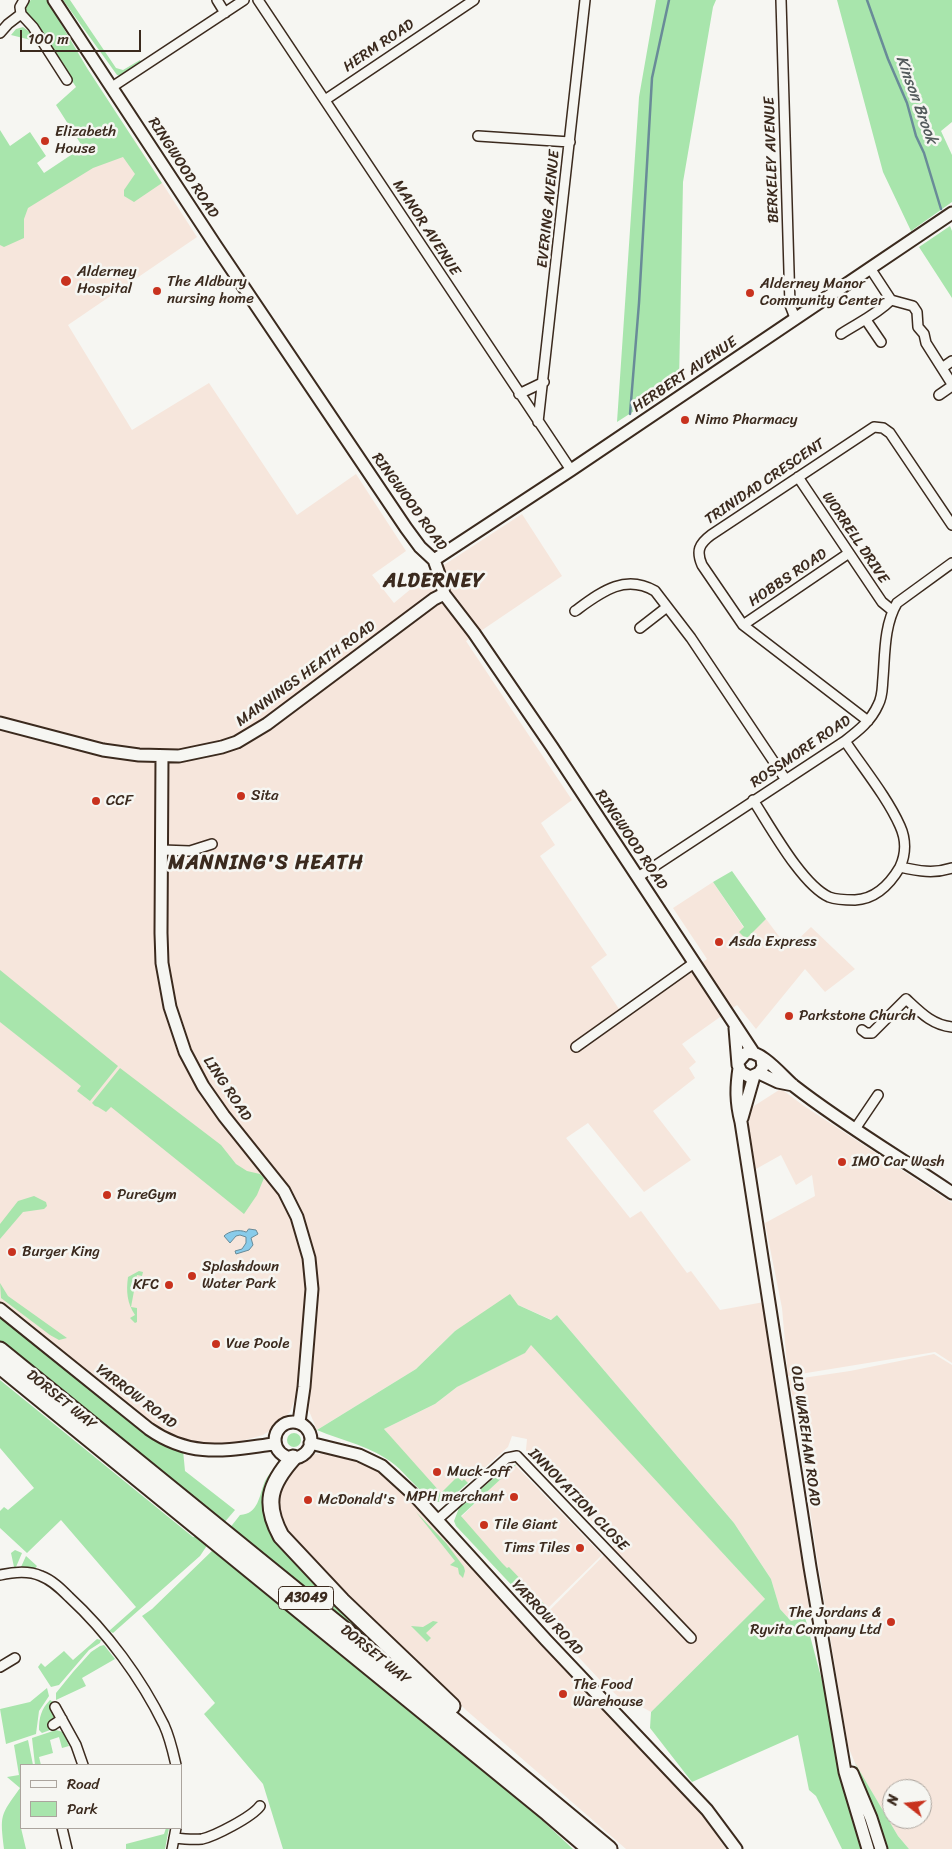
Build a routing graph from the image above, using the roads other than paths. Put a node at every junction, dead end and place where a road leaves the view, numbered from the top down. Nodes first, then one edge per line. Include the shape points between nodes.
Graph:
1 (54, 0) edge
2 (217, 0) edge
3 (244, 0) edge
4 (258, 0) edge
5 (474, 0) edge
6 (585, 0) edge
7 (782, 0) edge
8 (20, 5) edge
9 (225, 13) junction
10 (0, 33) edge
11 (67, 80) dead end
12 (112, 87) junction
13 (325, 100) junction
14 (478, 136) dead end
15 (570, 142) junction
16 (952, 213) edge
17 (870, 268) junction
18 (891, 300) junction
19 (795, 318) junction
20 (866, 320) junction
21 (840, 334) dead end
22 (881, 342) dead end
23 (952, 361) edge
24 (942, 368) junction
25 (544, 382) junction
26 (952, 385) edge
27 (520, 394) junction
28 (939, 395) dead end
29 (538, 422) junction
30 (570, 470) junction
31 (798, 477) junction
32 (952, 525) edge
33 (849, 553) junction
34 (434, 560) junction
35 (952, 563) edge
36 (444, 594) junction
37 (667, 607) junction
38 (575, 610) dead end
39 (892, 611) junction
40 (743, 625) junction
41 (640, 628) dead end
42 (868, 721) junction
43 (0, 722) edge
44 (845, 742) junction
45 (162, 756) junction
46 (786, 780) junction
47 (753, 800) junction
48 (212, 844) dead end
49 (162, 850) junction
50 (900, 867) junction
51 (952, 868) edge
52 (638, 877) junction
53 (694, 963) junction
54 (735, 1024) junction
55 (952, 1027) edge
56 (862, 1030) dead end
57 (576, 1047) dead end
58 (758, 1056) junction
59 (739, 1065) junction
60 (757, 1075) junction
61 (793, 1084) junction
62 (878, 1095) dead end
63 (741, 1122) junction
64 (855, 1128) junction
65 (952, 1193) edge
66 (0, 1309) edge
67 (0, 1350) edge
68 (0, 1366) edge
69 (298, 1422) junction
70 (310, 1443) junction
71 (274, 1444) junction
72 (293, 1458) junction
73 (437, 1520) junction
74 (0, 1575) edge
75 (691, 1638) dead end
76 (15, 1658) dead end
77 (0, 1667) edge
78 (55, 1707) dead end
79 (62, 1719) junction
80 (53, 1725) dead end
81 (843, 1754) junction
82 (83, 1764) edge
83 (176, 1764) edge
84 (260, 1806) dead end
85 (62, 1829) edge
86 (176, 1829) edge
87 (174, 1838) junction
88 (67, 1849) edge
89 (172, 1849) edge
90 (590, 1849) edge
91 (609, 1849) edge
92 (616, 1849) edge
93 (736, 1849) edge
94 (868, 1849) edge
95 (881, 1849) edge

1 - 12 street, RINGWOOD ROAD
2 - 9 street
3 - 9 street
4 - 13 street, MANOR AVENUE
5 - 13 street, HERM ROAD
6 - 15 street, EVERING AVENUE
7 - 19 street, BERKELEY AVENUE via 790,305
8 - 10 street
8 - 11 street
9 - 12 street
12 - 34 street, RINGWOOD ROAD via 406,528
13 - 27 street, MANOR AVENUE
14 - 15 street
15 - 25 street, EVERING AVENUE
16 - 17 street, HERBERT AVENUE
17 - 18 street
17 - 19 street, HERBERT AVENUE
18 - 20 street
18 - 24 street via 913,306 917,312 918,327
19 - 30 street, HERBERT AVENUE
20 - 21 street
20 - 22 street
23 - 24 street
24 - 26 street
25 - 27 street
25 - 29 street, EVERING AVENUE
26 - 28 street
27 - 29 street, MANOR AVENUE
29 - 30 street, MANOR AVENUE
30 - 34 street, HERBERT AVENUE
31 - 32 street, TRINIDAD CRESCENT via 865,432 874,427 883,428 895,439
31 - 33 street, WORRELL DRIVE
31 - 40 street, TRINIDAD CRESCENT via 711,534 700,545 698,553 702,565
33 - 39 street, WORRELL DRIVE via 882,602
33 - 40 street, HOBBS ROAD
34 - 36 street, RINGWOOD ROAD
35 - 39 street via 897,603
36 - 45 street, MANNINGS HEATH ROAD via 250,735 196,754
36 - 52 street, RINGWOOD ROAD via 480,641
37 - 38 street via 655,591 622,584 604,590
37 - 41 street
37 - 46 street
39 - 42 street, ROSSMORE ROAD via 883,692
40 - 42 street, TRINIDAD CRESCENT
42 - 44 street, ROSSMORE ROAD
43 - 45 street, MANNINGS HEATH ROAD via 103,750
44 - 46 street, ROSSMORE ROAD
44 - 50 street via 901,826 904,853
45 - 49 street, LING ROAD
46 - 47 street, ROSSMORE ROAD
47 - 50 street via 810,885 828,896 838,900 870,897 887,885
47 - 52 street, ROSSMORE ROAD
48 - 49 street via 190,851
49 - 69 street, LING ROAD via 162,963 170,1007 185,1052 213,1101 284,1191 297,1217 309,1258 312,1289
50 - 51 street via 928,872
52 - 53 street, RINGWOOD ROAD
53 - 54 street, RINGWOOD ROAD
53 - 57 street
54 - 58 street, RINGWOOD ROAD
54 - 59 street, RINGWOOD ROAD
55 - 56 street via 932,1022 906,999 872,1033
58 - 59 street via 743,1055
58 - 60 street via 763,1067
58 - 61 street, RINGWOOD ROAD
59 - 60 street via 746,1076
59 - 63 street, OLD WAREHAM ROAD via 736,1104
60 - 61 street, RINGWOOD ROAD
60 - 63 street, OLD WAREHAM ROAD via 747,1096
61 - 64 street, RINGWOOD ROAD
62 - 64 street
63 - 81 street, OLD WAREHAM ROAD via 810,1567
64 - 65 street, RINGWOOD ROAD
66 - 71 street, YARROW ROAD via 149,1428 175,1444 211,1450
67 - 91 highway, DORSET WAY / A3049
68 - 90 highway, DORSET WAY / A3049
69 - 70 street via 310,1433
69 - 71 street via 281,1425
70 - 72 street via 304,1454
70 - 73 street, YARROW ROAD via 359,1455 382,1466
71 - 72 street via 283,1456
72 - 92 highway via 278,1474 270,1501 281,1536 342,1601 464,1718
73 - 75 street, INNOVATION CLOSE via 507,1458 517,1456
73 - 93 street, YARROW ROAD via 707,1810
74 - 83 street via 26,1572 41,1576 59,1587 92,1619 153,1704 165,1727
76 - 77 street
78 - 79 street
79 - 80 street
79 - 82 street
81 - 94 street, OLD WAREHAM ROAD via 845,1772
81 - 95 street, OLD WAREHAM ROAD via 863,1797
84 - 87 street via 254,1814 215,1835 202,1839
85 - 88 street
86 - 87 street
87 - 89 street

